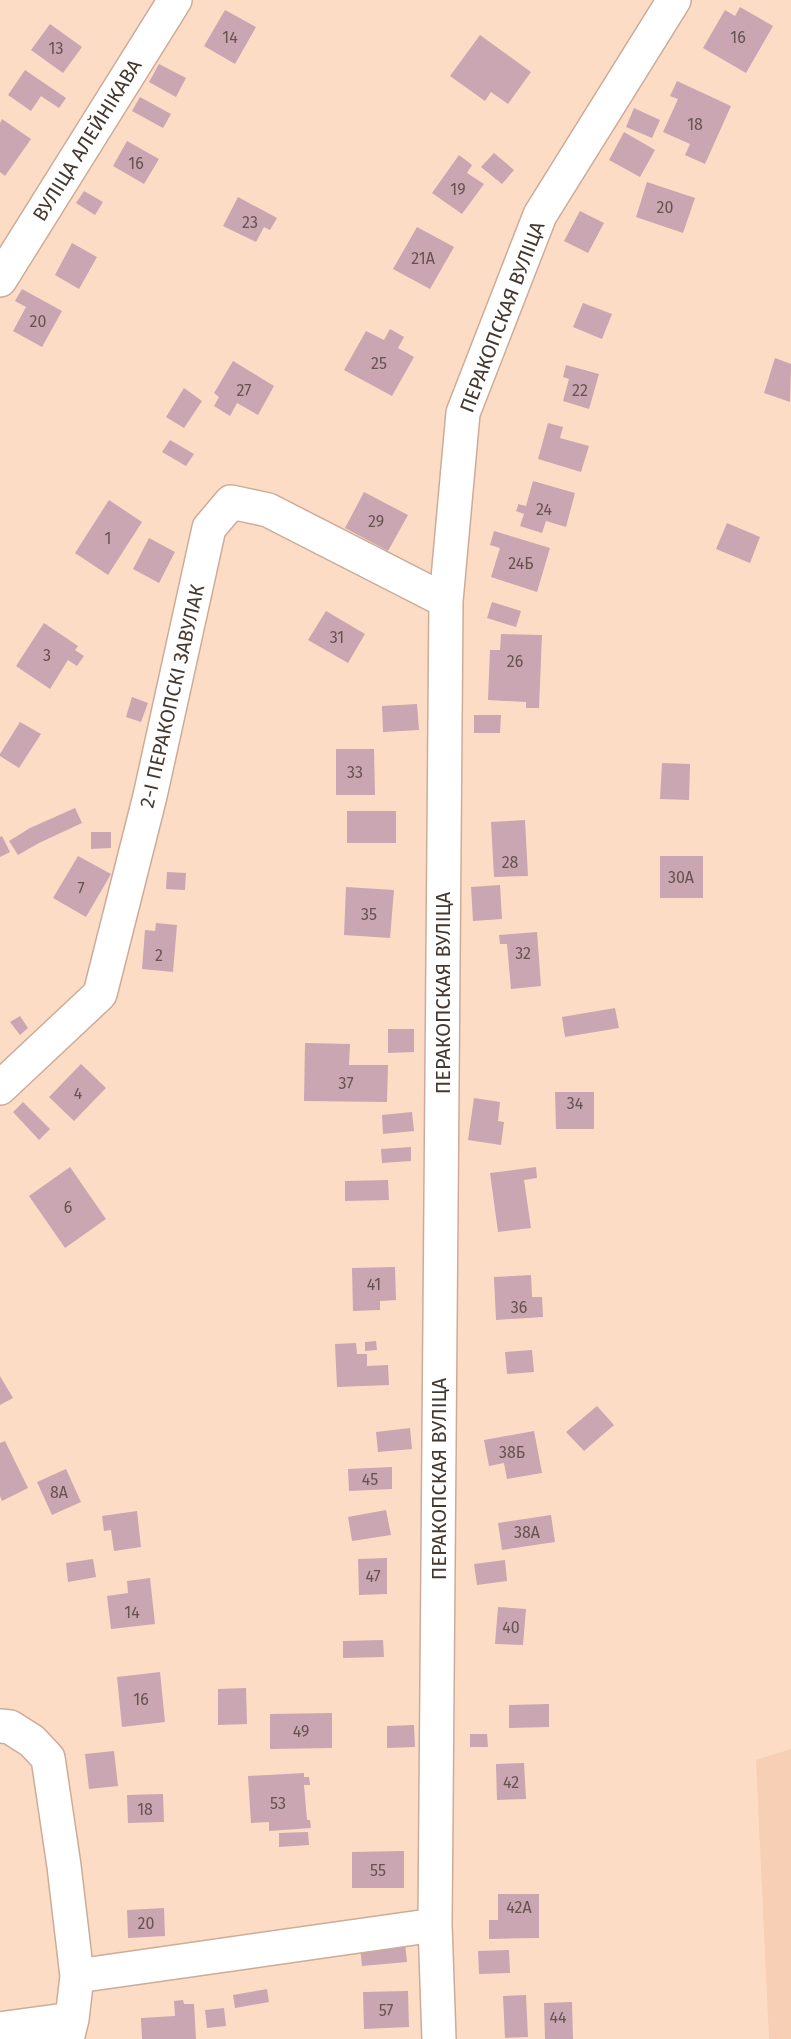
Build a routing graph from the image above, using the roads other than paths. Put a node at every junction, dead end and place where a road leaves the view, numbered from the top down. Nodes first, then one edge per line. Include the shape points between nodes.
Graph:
1 (175, 0) edge
2 (674, 0) edge
3 (0, 280) edge
4 (446, 601) junction
5 (0, 1088) edge
6 (0, 1726) edge
7 (435, 1925) junction
8 (77, 1976) junction
9 (0, 2029) edge
10 (70, 2029) edge
11 (439, 2039) edge

1 - 3 street, ВУЛІЦА АЛЕЙНІКАВА
2 - 4 street, ПЕРАКОПСКАЯ ВУЛІЦА via 540,215 467,402
4 - 5 street, 2-І ПЕРАКОПСКІ ЗАВУЛАК via 268,510 231,502 209,528 150,796 100,994
4 - 7 street, ПЕРАКОПСКАЯ ВУЛІЦА
6 - 8 street via 10,1727 32,1741 48,1758
7 - 8 street
7 - 11 street, ПЕРАКОПСКАЯ ВУЛІЦА
8 - 10 street
9 - 10 street

